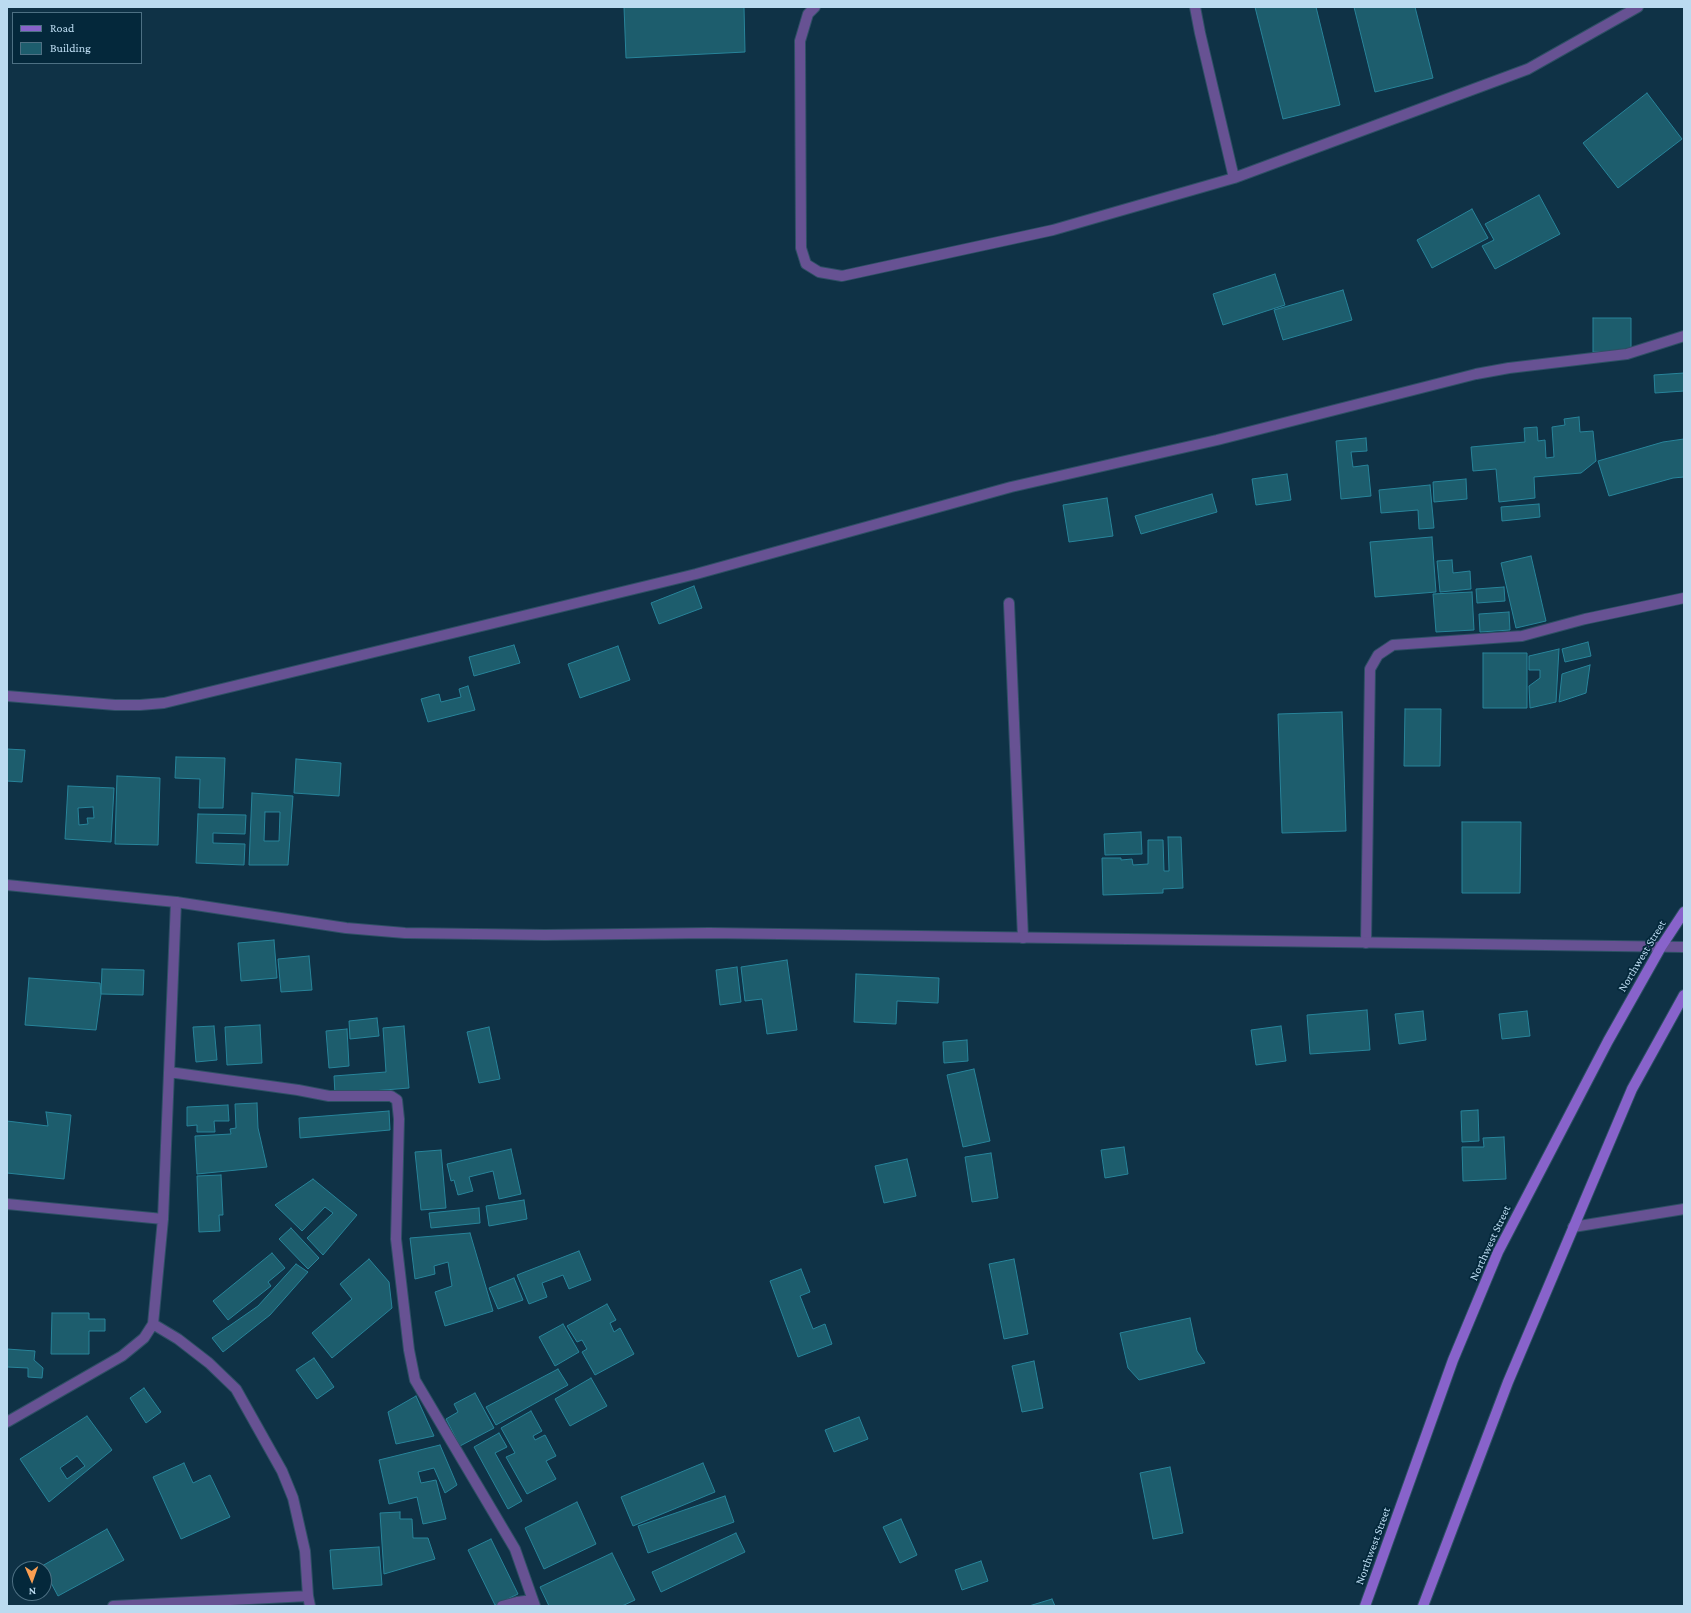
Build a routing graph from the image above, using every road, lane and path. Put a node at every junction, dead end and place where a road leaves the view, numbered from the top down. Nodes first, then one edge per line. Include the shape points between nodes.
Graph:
1 (815, 7) edge
2 (1195, 7) edge
3 (1638, 7) edge
4 (1234, 178) junction
5 (1684, 336) edge
6 (1684, 598) edge
7 (1009, 603) dead end
8 (7, 696) edge
9 (7, 885) edge
10 (176, 902) junction
11 (1684, 912) edge
12 (1023, 938) junction
13 (1366, 943) junction
14 (1661, 947) junction
15 (1684, 947) edge
16 (1684, 995) edge
17 (169, 1072) junction
18 (7, 1204) edge
19 (1684, 1210) edge
20 (163, 1219) junction
21 (1574, 1227) junction
22 (153, 1324) junction
23 (7, 1422) edge
24 (309, 1601) edge
25 (534, 1603) edge
26 (114, 1606) edge
27 (502, 1606) edge
28 (1365, 1606) edge
29 (1423, 1606) edge

1 - 4 street via 808,14 800,41 801,248 806,264 819,272 842,276 1053,230
2 - 4 street
3 - 4 street via 1528,69
5 - 8 street via 1627,354 1476,374 1217,440 1011,487 696,574 164,703 115,705
6 - 13 street via 1585,618 1522,636 1393,646 1378,654 1370,669
7 - 12 street
9 - 10 street
10 - 12 street via 346,928 405,933 710,933
10 - 17 street
11 - 14 main road, Northwest Street
12 - 13 street
13 - 14 street
14 - 15 street
14 - 28 main road, Northwest Street via 1590,1075 1498,1252 1453,1360
16 - 21 main road via 1632,1089
17 - 20 street
17 - 25 street via 330,1096 391,1096 397,1100 399,1119 396,1240 415,1380 515,1549
18 - 20 street
19 - 21 street
20 - 22 street
21 - 29 main road via 1508,1382
22 - 23 street via 144,1338 122,1356
22 - 24 street via 209,1363 240,1396 282,1471 293,1498 305,1551
24 - 26 street
25 - 27 street via 517,1602

